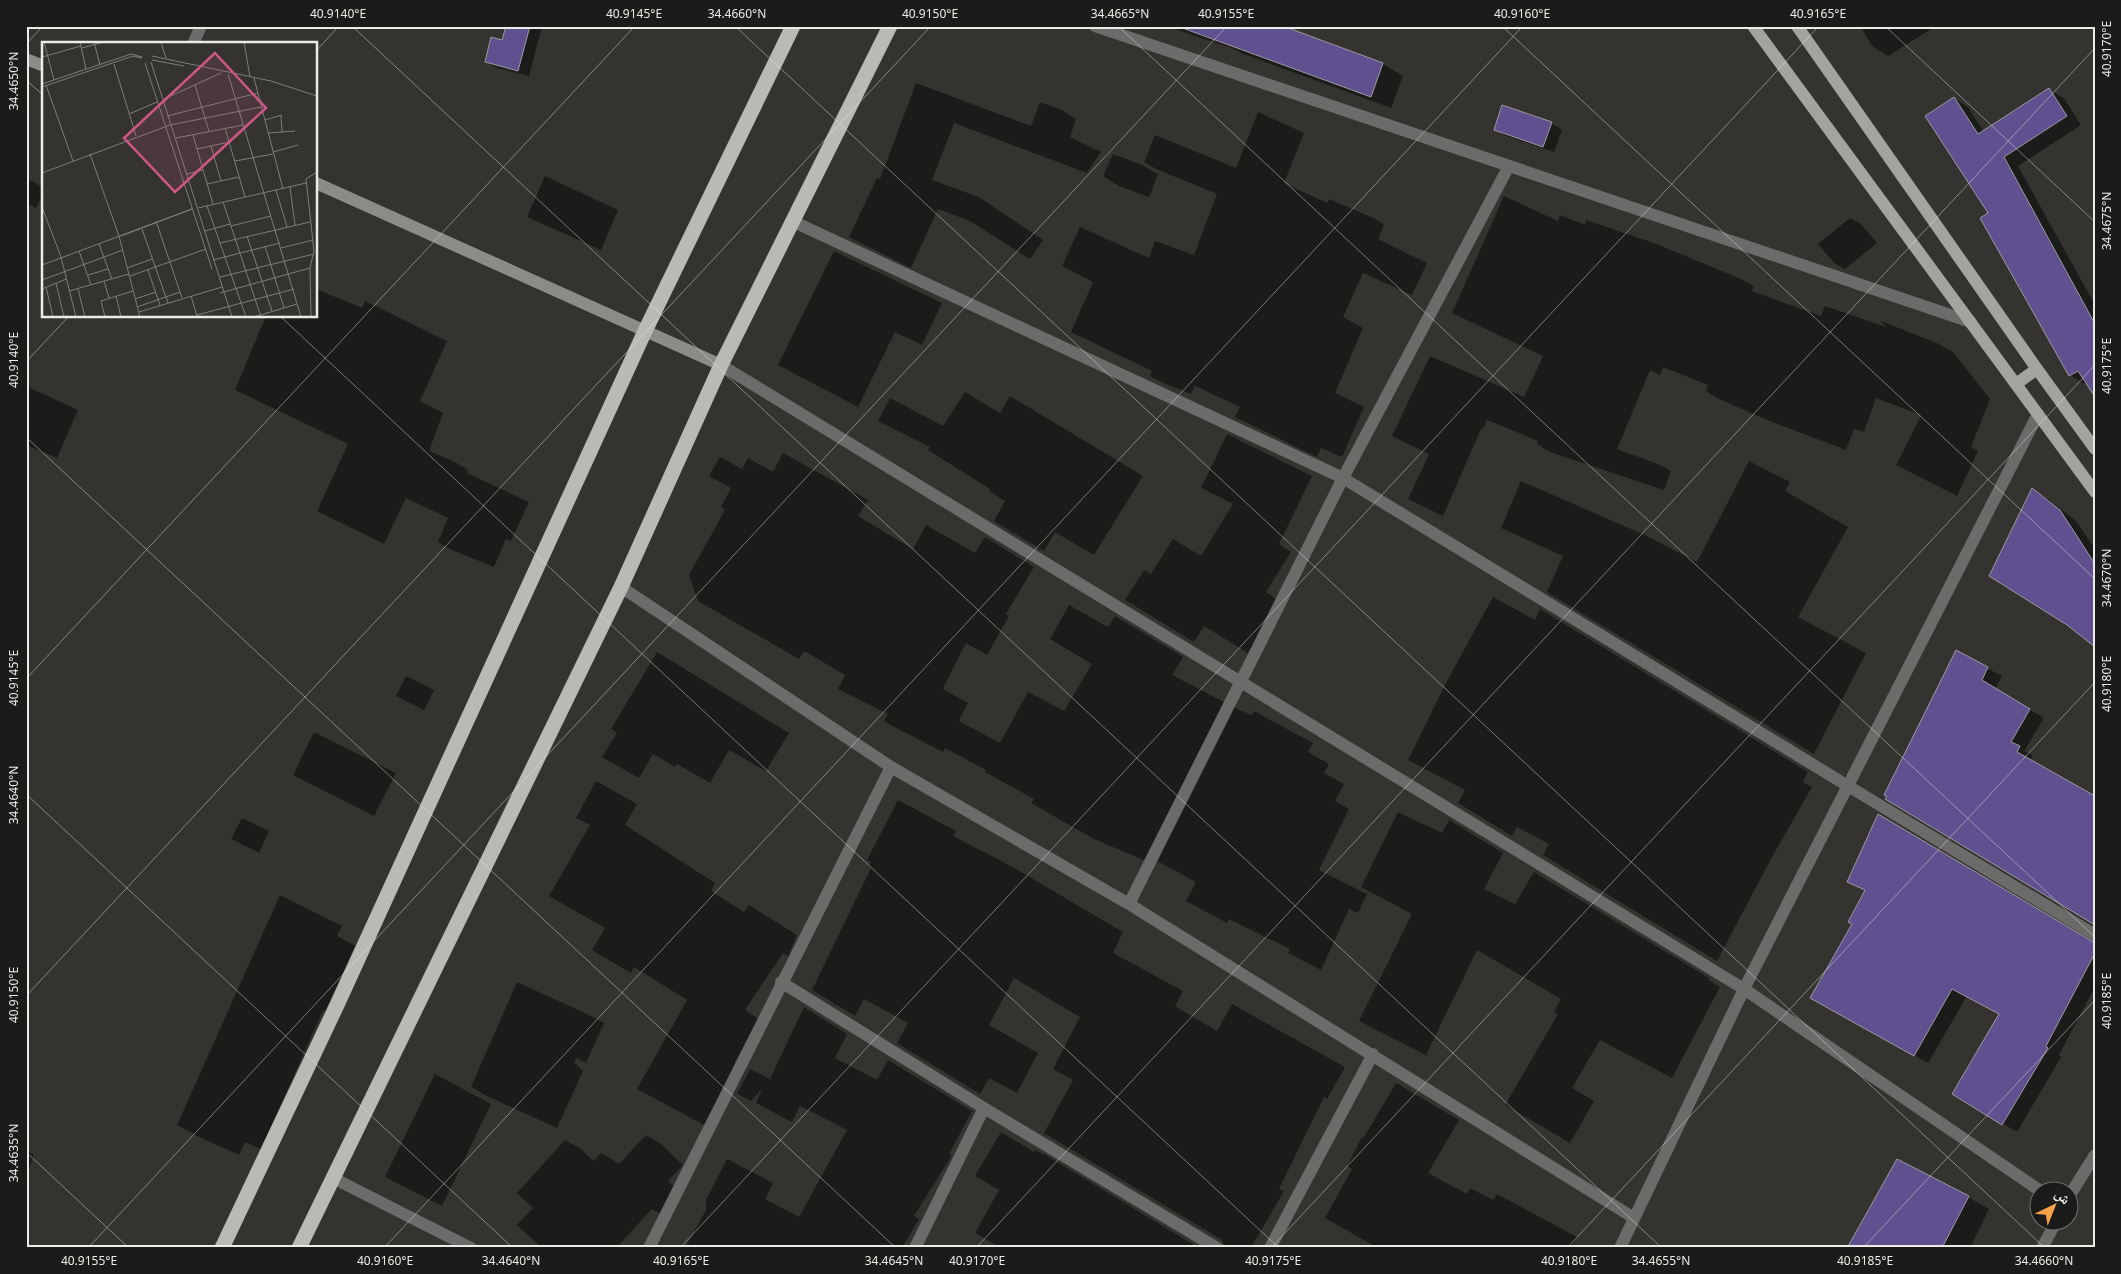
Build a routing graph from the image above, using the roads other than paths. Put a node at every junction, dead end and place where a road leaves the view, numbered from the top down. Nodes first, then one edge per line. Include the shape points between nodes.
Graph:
1 (201, 26) edge
2 (793, 26) edge
3 (890, 26) edge
4 (1095, 26) edge
5 (1753, 26) edge
6 (1797, 26) edge
7 (194, 42) edge
8 (26, 59) edge
9 (42, 65) edge
10 (1509, 166) junction
11 (318, 185) edge
12 (792, 221) junction
13 (1971, 322) junction
14 (645, 331) junction
15 (720, 365) junction
16 (2037, 369) junction
17 (2016, 384) junction
18 (2038, 414) junction
19 (2095, 449) edge
20 (1343, 478) junction
21 (2095, 492) edge
22 (621, 587) junction
23 (1241, 683) junction
24 (891, 767) junction
25 (1848, 786) junction
26 (1129, 904) junction
27 (2095, 934) edge
28 (781, 982) junction
29 (1744, 989) junction
30 (1373, 1054) junction
31 (984, 1108) junction
32 (2095, 1155) edge
33 (333, 1178) junction
34 (2028, 1182) edge
35 (2078, 1182) edge
36 (1634, 1218) junction
37 (2051, 1232) edge
38 (222, 1248) edge
39 (299, 1248) edge
40 (471, 1248) edge
41 (649, 1248) edge
42 (915, 1248) edge
43 (1217, 1248) edge
44 (1270, 1248) edge
45 (1620, 1248) edge
46 (2042, 1248) edge

1 - 7 street
2 - 14 highway
3 - 12 highway
4 - 10 street
5 - 13 main road
6 - 16 main road
8 - 9 street
10 - 13 street
10 - 20 street
11 - 14 street
12 - 15 highway
12 - 20 street
13 - 17 main road
14 - 15 street
14 - 38 highway via 341,996
15 - 22 highway
15 - 23 street
16 - 17 main road
16 - 19 main road
17 - 18 main road
18 - 21 main road
18 - 25 street
20 - 23 street
20 - 25 street
22 - 24 street
22 - 33 highway
23 - 26 street
23 - 29 street
24 - 26 street
24 - 28 street
25 - 27 street
25 - 29 street
26 - 30 street
28 - 31 street
28 - 41 street
29 - 34 street
29 - 36 street
30 - 36 street
30 - 44 street
31 - 42 street
31 - 43 street
32 - 35 street
33 - 39 highway
33 - 40 street
36 - 45 street
37 - 46 street

